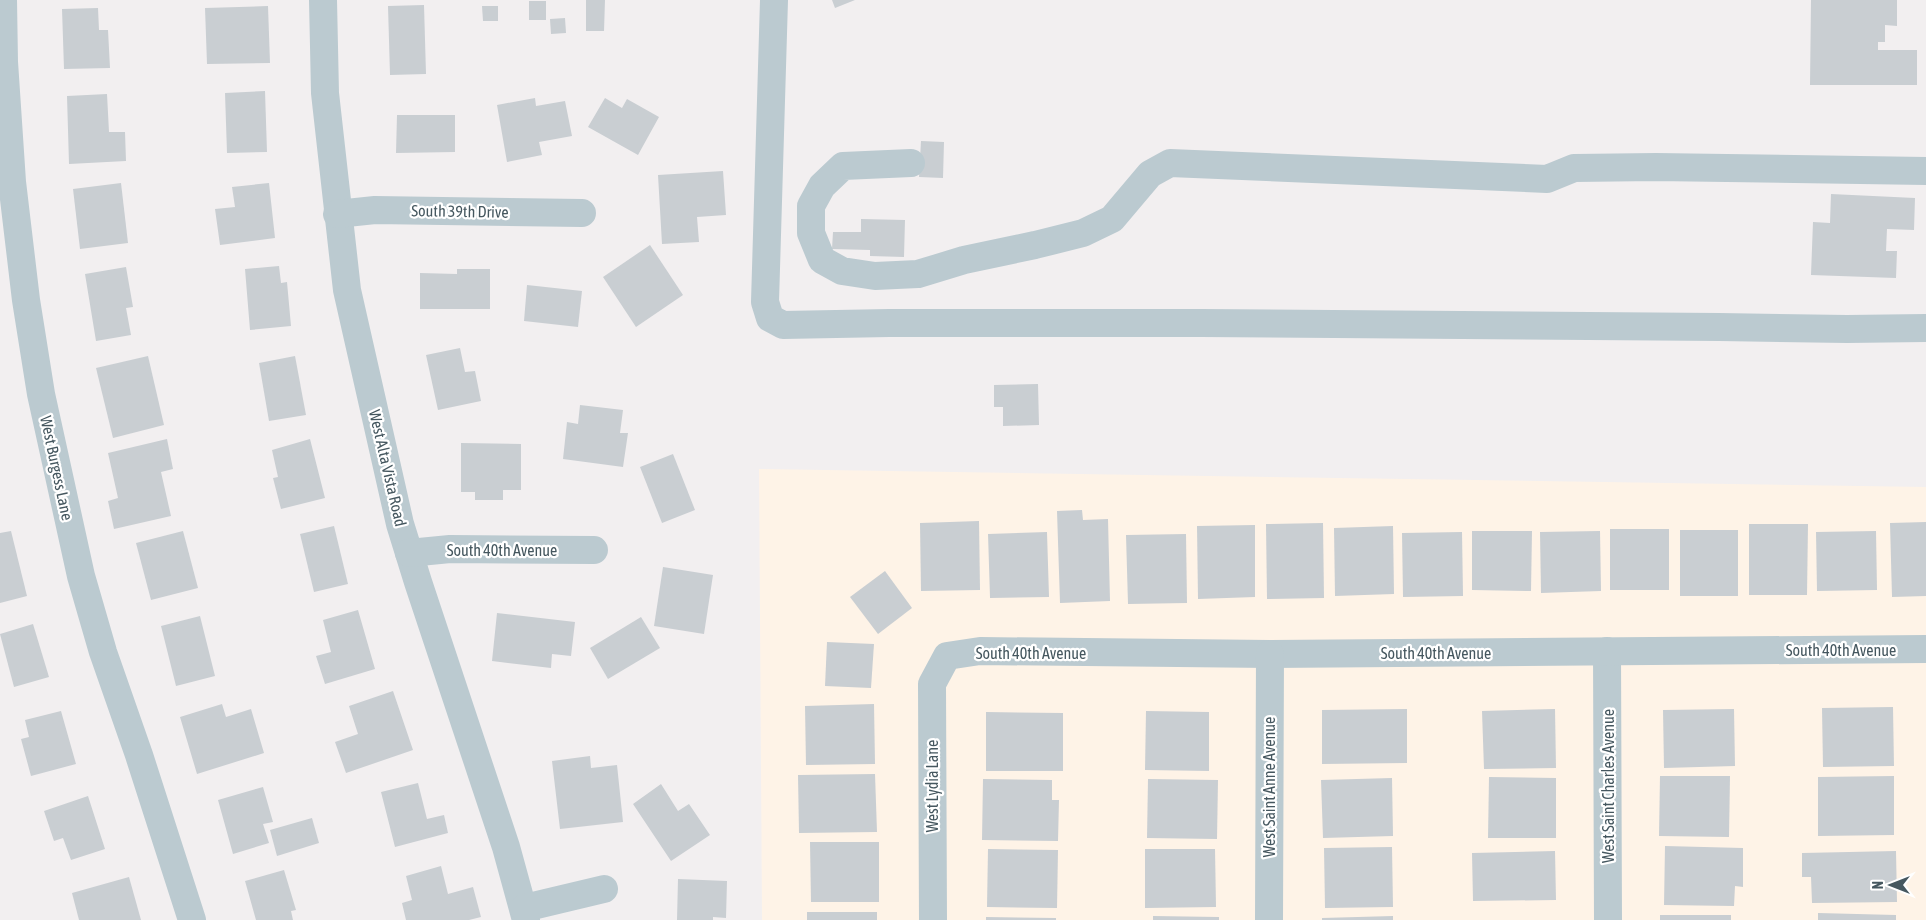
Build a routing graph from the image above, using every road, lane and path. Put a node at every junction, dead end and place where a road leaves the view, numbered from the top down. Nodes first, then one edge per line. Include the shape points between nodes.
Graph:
1 (3, 0) edge
2 (323, 0) edge
3 (774, 0) edge
4 (911, 163) dead end
5 (1926, 171) edge
6 (582, 213) dead end
7 (337, 214) junction
8 (1926, 328) edge
9 (594, 550) dead end
10 (409, 553) junction
11 (1926, 650) edge
12 (1607, 651) junction
13 (1270, 654) junction
14 (947, 656) joint
15 (604, 888) dead end
16 (525, 914) edge
17 (192, 920) edge
18 (933, 920) edge
19 (1269, 920) edge
20 (1608, 920) edge

1 - 17 street, West Burgess Lane via 12,182 41,394 81,576
2 - 7 street, West Alta Vista Road via 325,93
3 - 8 street via 765,302 770,318 783,325 1201,323
4 - 5 street via 842,166 822,186 811,206 811,234 822,260 842,271 875,276 918,274 1083,233 1112,218 1150,174 1170,163 1547,180 1574,168
6 - 7 street, South 39th Drive via 375,210
7 - 10 street, West Alta Vista Road via 347,290
9 - 10 street, South 40th Avenue via 450,549
10 - 16 street, West Alta Vista Road
11 - 12 street, South 40th Avenue
12 - 13 street, South 40th Avenue
12 - 20 street, West Saint Charles Avenue
13 - 14 street, South 40th Avenue via 980,651
13 - 19 street, West Saint Anne Avenue
14 - 18 street, West Lydia Lane via 932,684
15 - 16 street

